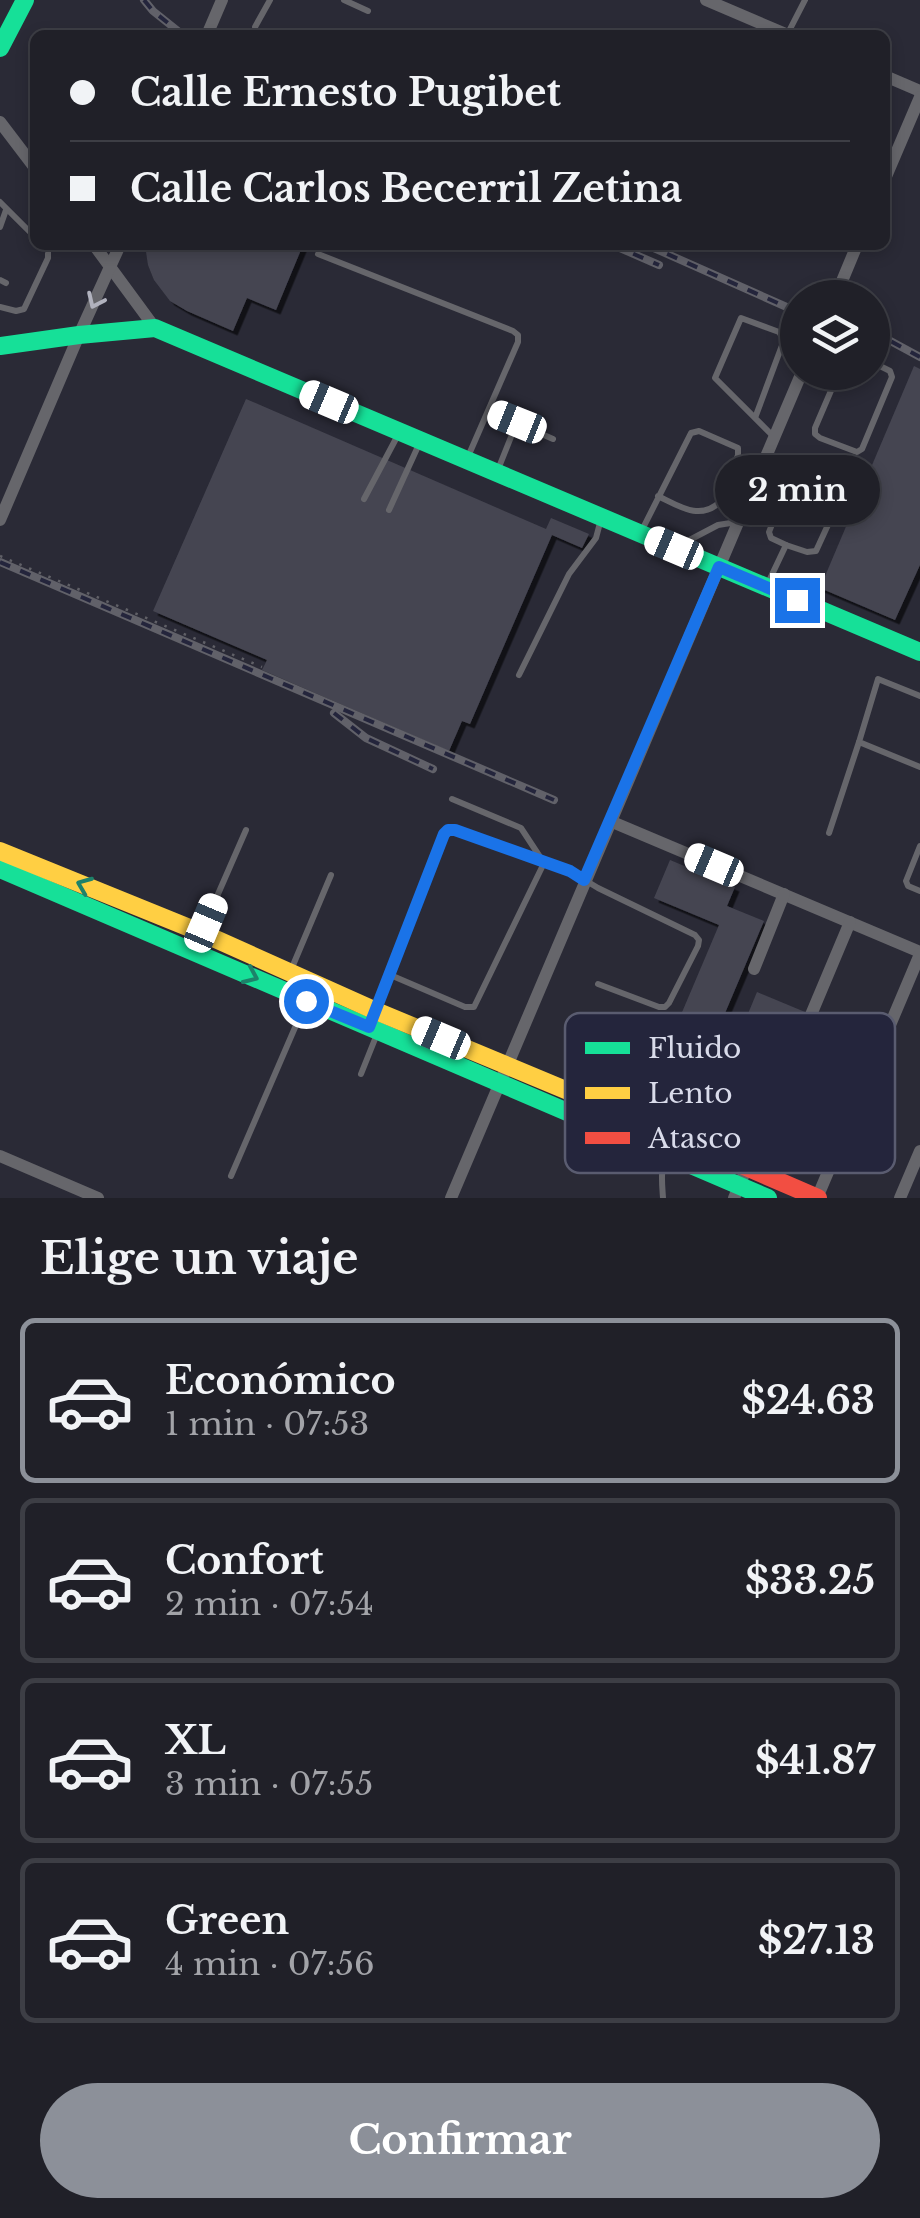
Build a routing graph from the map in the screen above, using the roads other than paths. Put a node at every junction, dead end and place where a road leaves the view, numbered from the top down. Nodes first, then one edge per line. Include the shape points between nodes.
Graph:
1 (25, 0) edge
2 (222, 0) edge
3 (270, 0) edge
4 (344, 0) edge
5 (709, 0) edge
6 (805, 0) edge
7 (368, 11) dead end
8 (210, 30) edge
9 (255, 30) edge
10 (777, 30) edge
11 (790, 30) edge
12 (0, 48) edge
13 (890, 80) edge
14 (920, 94) edge
15 (0, 122) edge
16 (30, 161) edge
17 (890, 167) edge
18 (0, 202) edge
19 (6, 210) junction
20 (0, 227) edge
21 (30, 232) edge
22 (47, 250) edge
23 (98, 250) edge
24 (118, 250) edge
25 (855, 250) edge
26 (318, 254) dead end
27 (111, 267) junction
28 (842, 280) edge
29 (0, 307) edge
30 (154, 328) junction
31 (79, 334) junction
32 (0, 346) edge
33 (794, 390) edge
34 (831, 390) edge
35 (886, 390) edge
36 (489, 412) junction
37 (756, 418) junction
38 (517, 422) junction
39 (399, 432) junction
40 (774, 437) junction
41 (553, 440) dead end
42 (421, 441) junction
43 (767, 453) junction
44 (467, 460) junction
45 (796, 464) junction
46 (497, 473) junction
47 (658, 496) junction
48 (364, 500) dead end
49 (390, 510) dead end
50 (601, 518) junction
51 (0, 520) edge
52 (739, 522) junction
53 (640, 534) junction
54 (786, 545) junction
55 (674, 548) junction
56 (719, 567) junction
57 (766, 587) junction
58 (920, 652) edge
59 (519, 676) dead end
60 (920, 696) edge
61 (859, 742) junction
62 (920, 767) edge
63 (452, 799) dead end
64 (596, 815) dead end
65 (610, 821) junction
66 (246, 830) dead end
67 (830, 833) dead end
68 (920, 846) edge
69 (0, 851) edge
70 (544, 863) junction
71 (0, 869) edge
72 (331, 875) dead end
73 (584, 880) junction
74 (920, 892) edge
75 (784, 894) junction
76 (132, 904) junction
77 (123, 922) junction
78 (850, 922) junction
79 (197, 941) junction
80 (920, 953) edge
81 (754, 969) dead end
82 (290, 972) junction
83 (388, 974) junction
84 (598, 984) dead end
85 (306, 1001) junction
86 (811, 1013) edge
87 (895, 1013) edge
88 (375, 1023) junction
89 (361, 1074) dead end
90 (503, 1074) junction
91 (555, 1084) junction
92 (565, 1088) edge
93 (547, 1102) junction
94 (565, 1110) edge
95 (920, 1151) edge
96 (0, 1156) edge
97 (661, 1173) edge
98 (702, 1173) edge
99 (760, 1173) edge
100 (828, 1173) edge
101 (231, 1176) dead end
102 (737, 1192) edge
103 (89, 1196) edge
104 (450, 1198) edge
105 (663, 1198) edge
106 (768, 1198) edge
107 (818, 1198) edge
108 (900, 1198) edge

1 - 12 street
2 - 8 street
3 - 9 lane
4 - 7 lane
5 - 10 street
6 - 11 lane
13 - 14 street
14 - 17 street
15 - 16 street
18 - 19 lane
19 - 20 lane
19 - 21 lane
22 - 29 lane via 24,309
23 - 27 street
24 - 27 street
25 - 28 street
26 - 36 lane via 516,333
27 - 30 street
27 -> 31 street
30 - 31 street
30 - 39 street
31 - 32 street
31 - 51 street
33 - 40 street
34 - 35 lane via 815,434 858,452
36 - 38 lane
36 - 44 lane
37 - 37 lane via 715,378 744,318 784,340
37 - 40 lane
38 - 41 lane
38 - 46 lane
39 - 42 street
39 - 48 lane
40 - 43 street
42 - 44 street
42 - 49 lane
43 - 45 lane
43 - 52 street
44 - 46 street
45 - 54 lane via 768,532
45 - 54 lane via 844,490 816,551
46 - 50 street
47 - 47 lane via 693,431 738,448 716,507 692,512
47 - 53 lane
50 - 53 street
50 - 59 lane
52 - 55 lane via 718,525
52 - 56 street
53 - 55 street
54 - 57 lane
55 - 56 street
56 - 57 street
56 - 65 street
57 - 58 street
60 - 61 lane via 878,680
61 - 62 lane
61 - 67 lane
63 - 70 lane via 521,828
64 - 65 lane
65 - 73 street
65 - 75 street
66 - 79 lane
68 - 74 lane via 906,881
76 -> 69 street
70 - 73 lane
70 - 83 lane via 474,1006
70 - 83 lane via 446,831
71 - 77 street
72 - 82 lane
73 - 84 lane via 699,940 665,1007
73 - 90 street
75 - 78 street
75 - 81 street
76 - 77 street
76 - 79 street
77 - 79 street
78 - 80 street
78 - 86 street
79 - 82 street
79 -> 85 street
80 - 87 street
82 - 88 street
83 - 88 lane
85 - 88 street
85 - 101 lane
88 - 89 lane
88 - 90 street
90 - 91 street
90 - 93 street
90 - 104 street
91 - 92 street
91 - 93 street
93 - 94 street
95 - 108 street
96 - 103 street
97 - 105 lane
98 - 102 street
99 - 107 street
100 - 107 street
102 - 106 street

